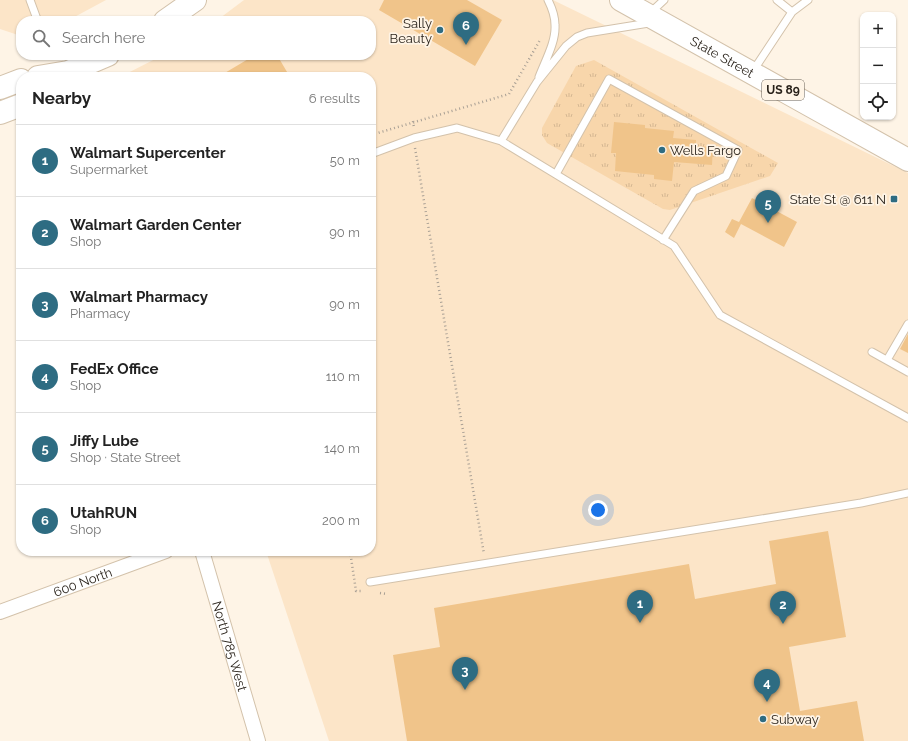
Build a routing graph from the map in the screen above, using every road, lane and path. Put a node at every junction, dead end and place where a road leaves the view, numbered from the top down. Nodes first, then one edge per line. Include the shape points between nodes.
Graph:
1 (30, 0) edge
2 (195, 0) edge
3 (548, 0) edge
4 (621, 0) edge
5 (664, 0) edge
6 (777, 0) edge
7 (808, 0) edge
8 (792, 12) junction
9 (36, 16) edge
10 (172, 16) edge
11 (654, 18) junction
12 (543, 35) dead end
13 (98, 60) edge
14 (72, 72) edge
15 (751, 73) junction
16 (16, 82) edge
17 (537, 82) junction
18 (0, 88) edge
19 (16, 107) edge
20 (0, 113) edge
21 (413, 121) junction
22 (376, 132) edge
23 (414, 138) junction
24 (501, 141) junction
25 (376, 152) edge
26 (908, 160) edge
27 (556, 174) junction
28 (663, 240) junction
29 (908, 324) edge
30 (872, 352) dead end
31 (887, 360) junction
32 (908, 372) edge
33 (908, 418) edge
34 (908, 493) edge
35 (152, 556) edge
36 (203, 556) edge
37 (486, 564) junction
38 (370, 582) dead end
39 (0, 612) edge
40 (258, 741) edge

1 - 9 lane
2 - 10 main road
3 - 17 lane via 556,25
4 - 11 main road, State Street / US 89
5 - 11 lane
6 - 8 lane
7 - 8 lane
8 - 15 lane
11 - 15 main road, State Street / US 89
11 - 17 lane via 577,37 566,46
12 - 21 path via 509,94
13 - 14 main road
15 - 26 main road, State Street / US 89
16 - 18 main road
17 - 24 lane
19 - 20 main road
21 - 22 path
21 - 23 path
23 - 24 lane via 457,128
23 - 25 lane
23 - 37 path
24 - 27 lane
27 - 28 lane
27 - 28 lane via 609,79 738,150 726,176 694,191
28 - 33 lane via 674,246 720,315
29 - 31 lane
30 - 31 lane
31 - 32 lane
34 - 37 lane via 861,503
35 - 39 street, 600 North
36 - 40 street, North 785 West
37 - 38 lane

